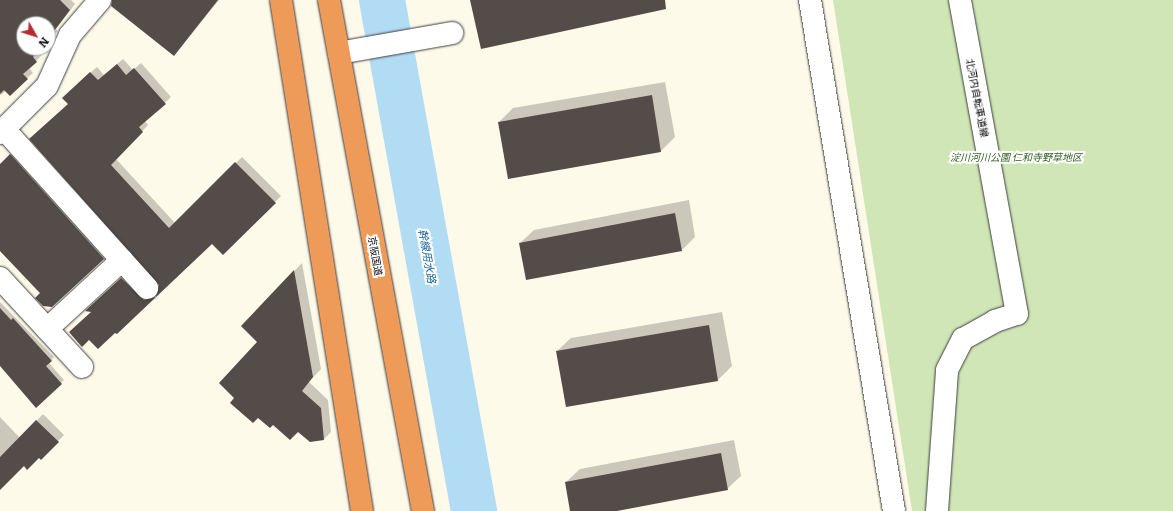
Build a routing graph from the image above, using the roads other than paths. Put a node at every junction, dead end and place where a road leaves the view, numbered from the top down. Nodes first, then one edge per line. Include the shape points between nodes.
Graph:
1 (100, 0) edge
2 (281, 0) edge
3 (329, 0) edge
4 (810, 0) edge
5 (960, 0) edge
6 (452, 33) dead end
7 (339, 53) junction
8 (2, 131) edge
9 (122, 260) junction
10 (0, 278) edge
11 (147, 288) dead end
12 (47, 329) junction
13 (82, 367) dead end
14 (362, 511) edge
15 (423, 511) edge
16 (894, 511) edge
17 (937, 511) edge

1 - 8 street via 70,35 47,86
2 - 14 highway
3 - 7 highway, 京阪国道
4 - 16 street
5 - 17 street, 北河内自転車道線 via 1017,314 995,321 963,339 947,370
6 - 7 street
7 - 15 highway, 京阪国道
8 - 9 street
9 - 11 street
9 - 12 street
10 - 12 street
12 - 13 street

